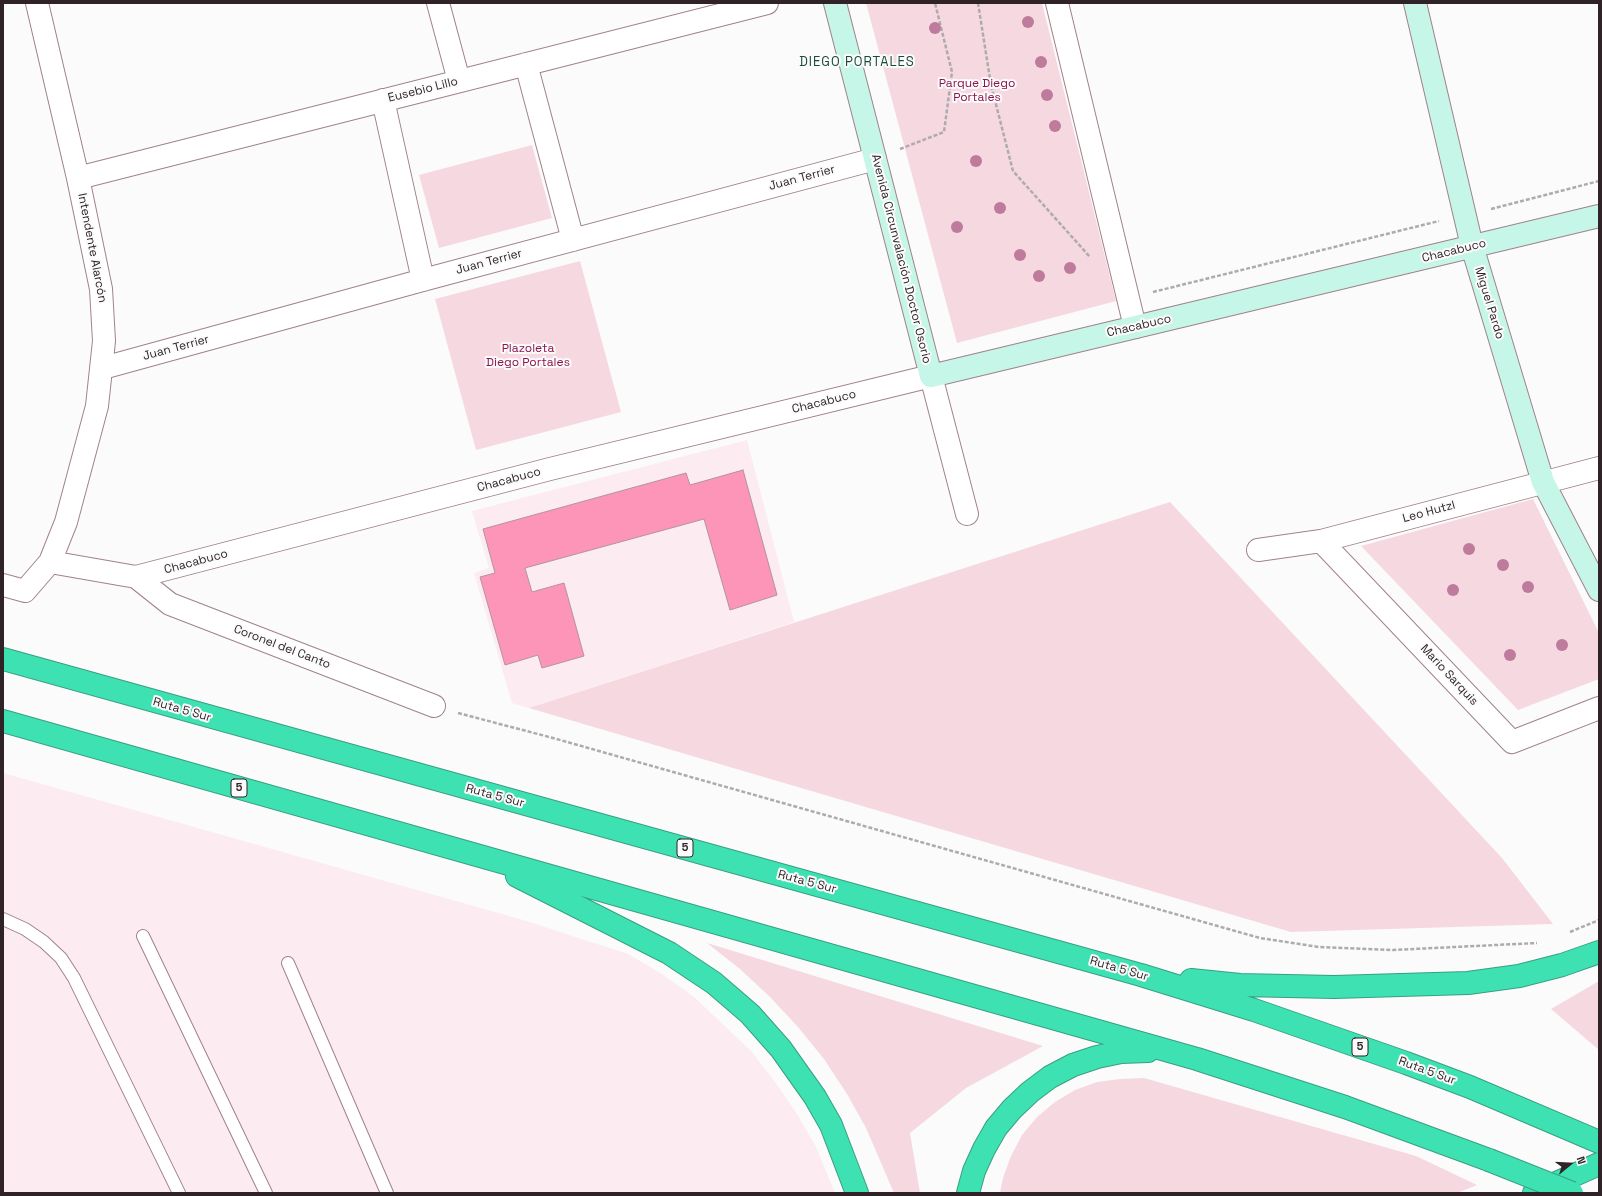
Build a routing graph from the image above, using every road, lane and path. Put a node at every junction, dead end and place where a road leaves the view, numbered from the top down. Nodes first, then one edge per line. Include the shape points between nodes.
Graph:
1 (37, 3) edge
2 (438, 3) edge
3 (767, 3) edge
4 (835, 3) edge
5 (935, 3) edge
6 (978, 3) edge
7 (1057, 3) edge
8 (1415, 3) edge
9 (526, 64) junction
10 (459, 81) junction
11 (383, 100) junction
12 (875, 159) junction
13 (78, 178) junction
14 (1599, 181) edge
15 (1465, 214) junction
16 (1599, 216) edge
17 (573, 240) junction
18 (1472, 246) junction
19 (1094, 261) dead end
20 (423, 280) junction
21 (1128, 298) junction
22 (1135, 327) junction
23 (103, 368) junction
24 (931, 376) junction
25 (1599, 468) edge
26 (1543, 482) junction
27 (967, 514) dead end
28 (1321, 541) junction
29 (1258, 550) dead end
30 (50, 562) junction
31 (136, 577) junction
32 (3, 585) edge
33 (1599, 590) edge
34 (3, 659) edge
35 (434, 706) joint
36 (1599, 708) edge
37 (3, 721) edge
38 (475, 854) junction
39 (3, 919) edge
40 (1599, 920) edge
41 (1570, 932) dead end
42 (143, 936) dead end
43 (1540, 943) dead end
44 (1599, 952) edge
45 (288, 962) dead end
46 (1141, 975) junction
47 (1197, 1059) junction
48 (1599, 1142) edge
49 (1599, 1164) edge
50 (179, 1193) edge
51 (266, 1193) edge
52 (387, 1193) edge
53 (857, 1193) edge
54 (968, 1193) edge
55 (1534, 1193) edge
56 (1572, 1193) edge

1 - 13 street, Intendente Alarcón
2 - 10 street
3 - 9 street, Eusebio Lillo
4 - 12 main road, Avenida Circunvalación Doctor Osorio
5 - 12 path via 952,72 944,132
6 - 19 path via 991,85 1012,171
7 - 21 street
8 - 15 main road, Miguel Pardo
9 - 10 street, Eusebio Lillo
9 - 17 street
10 - 11 street, Eusebio Lillo
11 - 13 street, Eusebio Lillo
11 - 20 street
12 - 17 street, Juan Terrier
12 - 24 main road, Avenida Circunvalación Doctor Osorio
13 - 23 street, Intendente Alarcón via 101,289 104,314
14 - 15 path
15 - 18 main road, Miguel Pardo
15 - 21 path
16 - 18 main road, Chacabuco
17 - 20 street, Juan Terrier
18 - 22 main road, Chacabuco
18 - 26 main road, Miguel Pardo
20 - 23 street, Juan Terrier
21 - 22 street
22 - 24 main road, Chacabuco
23 - 30 street, Intendente Alarcón via 97,406 66,522
24 - 27 street, Avenida Circunvalación Doctor Osorio
24 - 31 street, Chacabuco via 550,469
25 - 26 street, Leo Hutzl
26 - 28 street, Leo Hutzl
26 - 33 main road, Miguel Pardo
28 - 29 street, Leo Hutzl
28 - 36 street, Mario Sarquis via 1512,742
30 - 31 street, Chacabuco
30 - 32 street via 25,591
31 - 35 street, Coronel del Canto via 170,604
34 - 46 highway, Ruta 5 Sur / 5
35 - 43 path via 1260,938 1319,947 1393,950
37 - 38 highway, 5
38 - 47 highway, 5
38 - 53 highway via 669,953 714,983 750,1014 781,1048 815,1097 831,1125
39 - 50 lane via 25,929 44,942 61,958 74,978
40 - 41 path
42 - 51 lane
44 - 46 highway via 1519,976 1445,984 1368,987 1240,985
45 - 52 lane
46 - 48 highway, Ruta 5 Sur / 5 via 1254,1010 1406,1063 1470,1087
47 - 54 highway via 1146,1051 1121,1052 1097,1057 1050,1077 1012,1109 996,1128 974,1171
47 - 56 highway, 5, bridge via 1345,1107
49 - 55 highway

